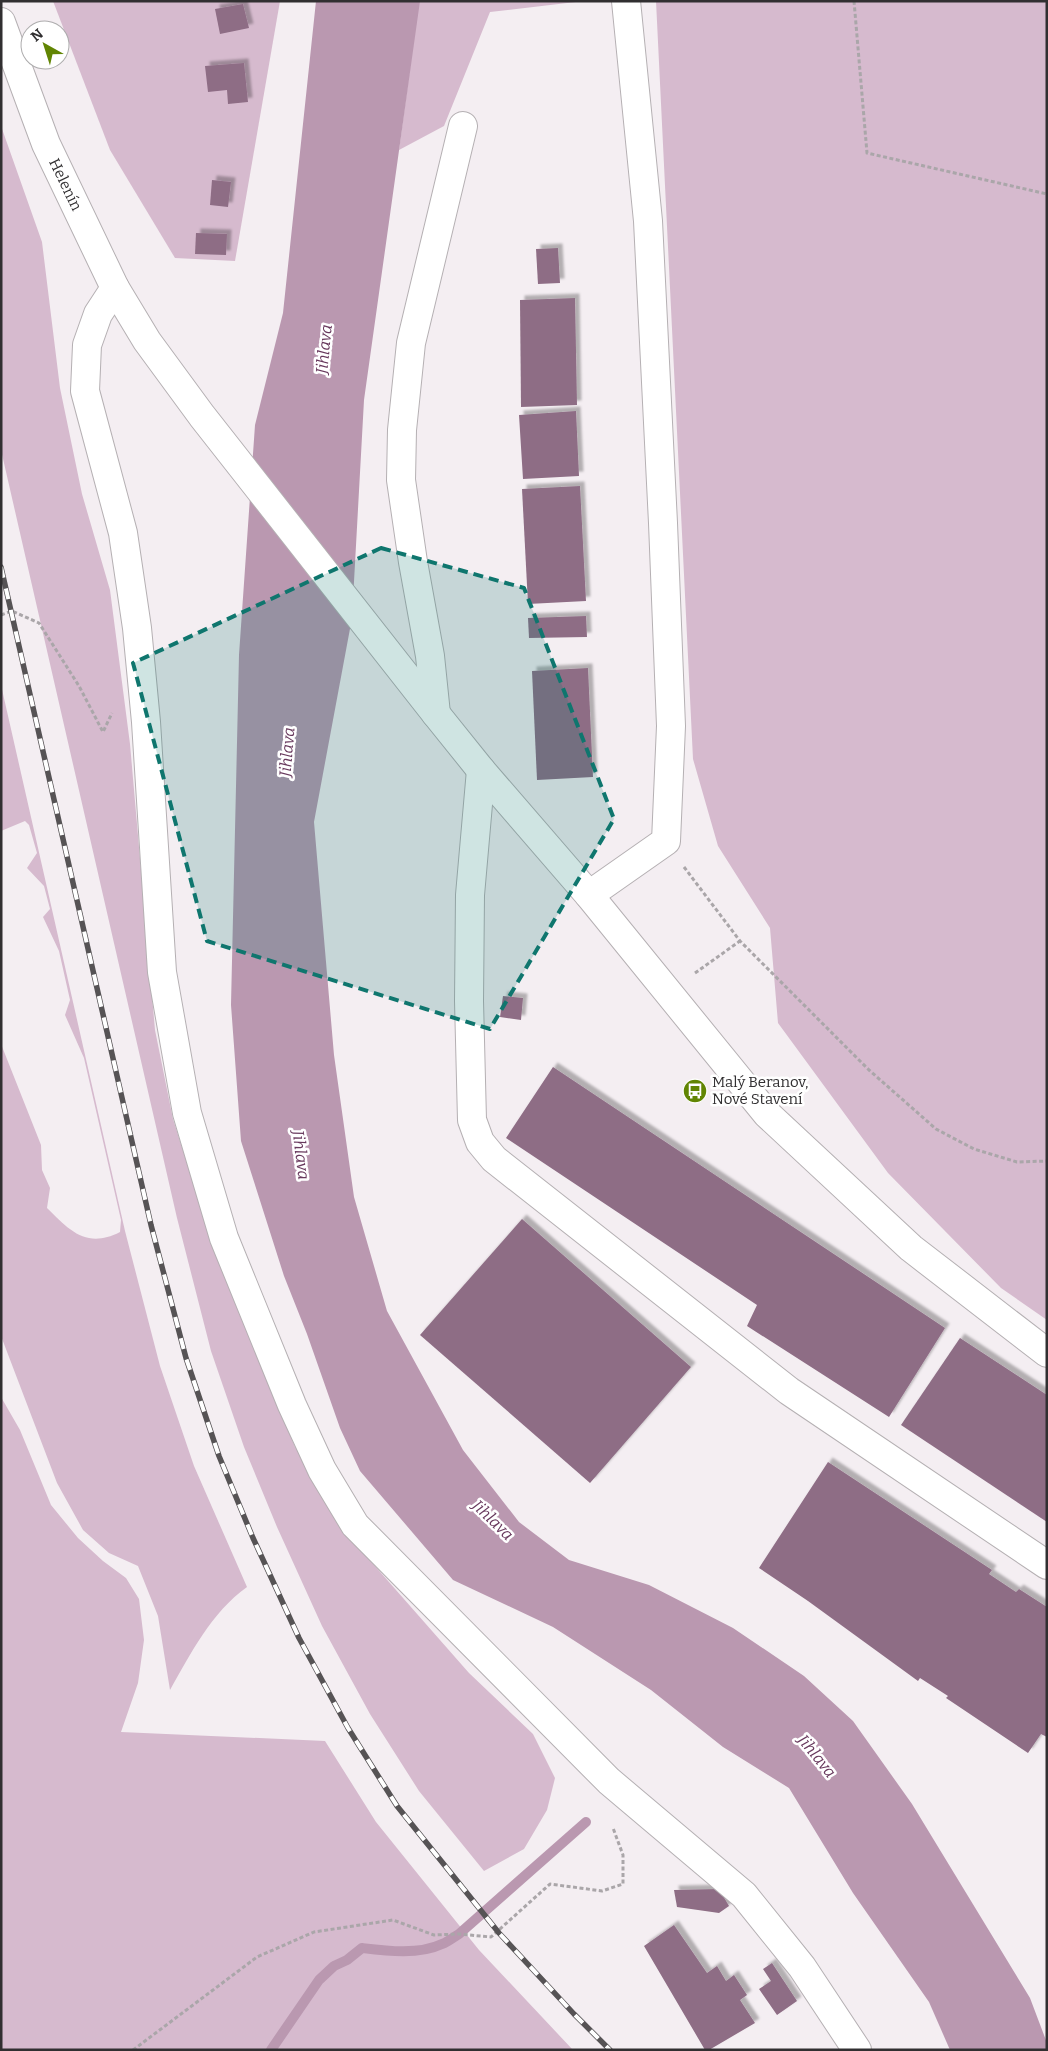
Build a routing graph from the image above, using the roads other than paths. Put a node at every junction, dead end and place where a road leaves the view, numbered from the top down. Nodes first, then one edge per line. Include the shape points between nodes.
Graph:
1 (626, 1) edge
2 (1, 22) edge
3 (463, 126) dead end
4 (115, 288) junction
5 (436, 714) junction
6 (481, 770) junction
7 (589, 895) junction
8 (1047, 1353) edge
9 (1047, 1565) edge
10 (857, 2050) edge

1 - 7 street via 648,221 671,726 666,841
2 - 4 street, Helenín via 46,144
3 - 5 street via 411,343 402,430 400,480 430,656
4 - 5 street, Helenín via 147,341 202,416
4 - 10 street via 98,314 87,345 85,391 123,534 137,628 162,972 187,1113 224,1238 292,1405 322,1470 355,1525 608,1781 744,1896 802,1967
5 - 6 street, Helenín
6 - 7 street, Helenín
6 - 9 street via 470,895 469,1002 472,1120 480,1142 494,1159 789,1391
7 - 8 street, Helenín via 767,1114 911,1248

